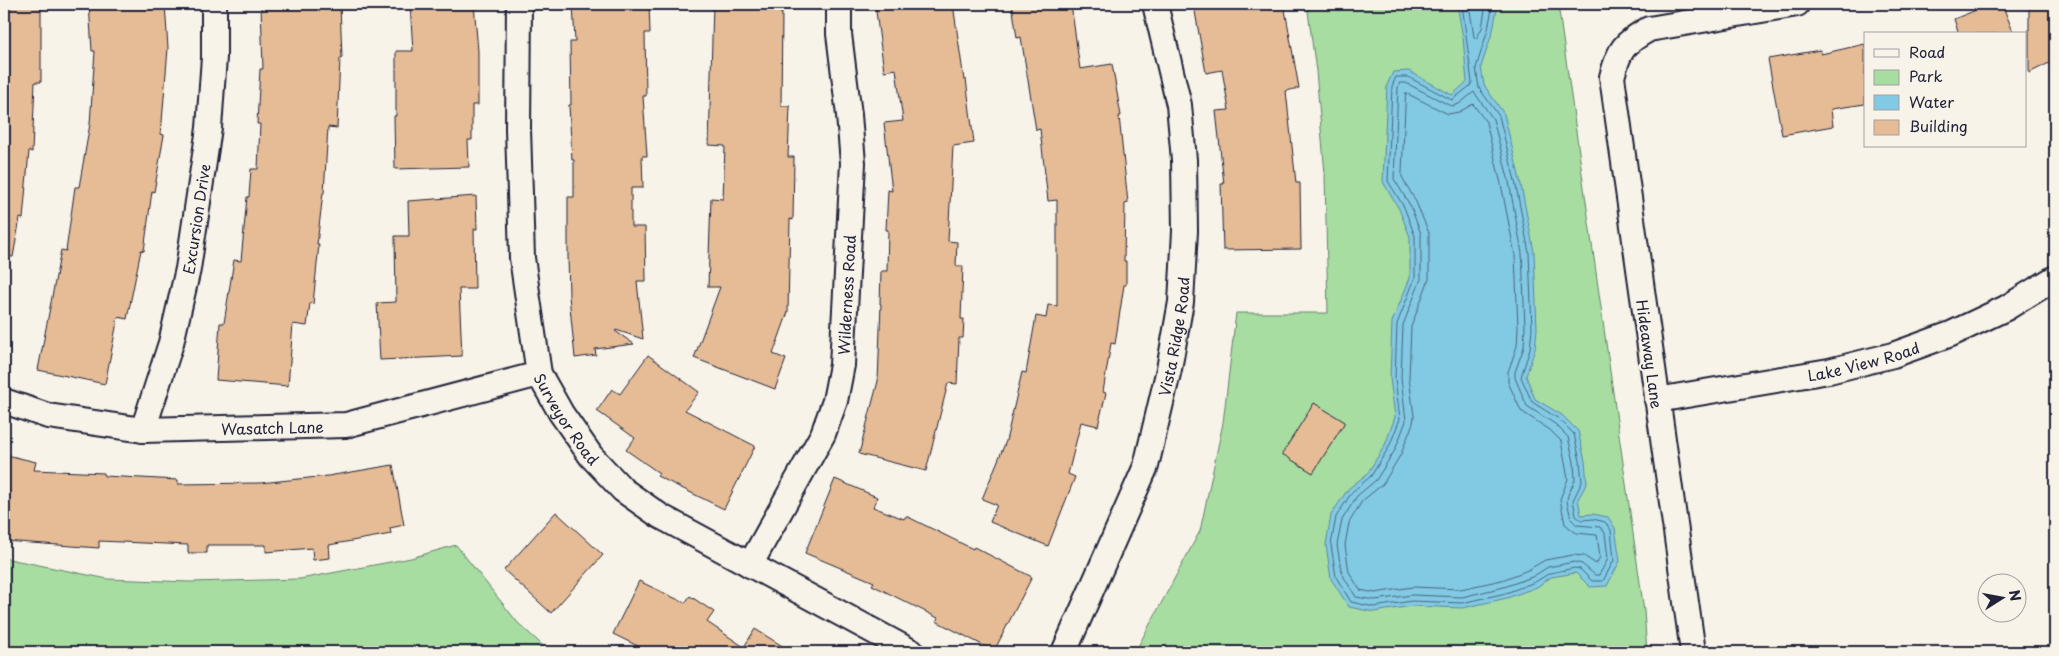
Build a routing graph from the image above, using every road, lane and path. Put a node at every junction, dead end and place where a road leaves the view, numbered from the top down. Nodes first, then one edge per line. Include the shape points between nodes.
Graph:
1 (214, 4) edge
2 (519, 4) edge
3 (839, 4) edge
4 (1155, 4) edge
5 (1798, 4) edge
6 (2055, 278) edge
7 (539, 374) junction
8 (1657, 400) junction
9 (4, 401) edge
10 (143, 430) junction
11 (750, 565) junction
12 (912, 652) edge
13 (1064, 652) edge
14 (1693, 652) edge

1 - 10 street, Excursion Drive via 209,128 188,269 171,343
2 - 7 street, Surveyor Road via 522,258
3 - 11 street, Wilderness Road via 839,34 853,164 842,365 835,401 822,434
4 - 13 street, Vista Ridge Road via 1179,106 1184,160 1181,302 1146,466
5 - 8 street, Hideaway Lane via 1649,29 1630,40 1617,56 1612,77 1613,97
6 - 8 street, Lake View Road via 1998,312 1894,355 1829,371
7 - 10 street, Wasatch Lane via 346,425
7 - 11 street, Surveyor Road via 560,413 591,456 623,490 660,516
8 - 14 street, Hideaway Lane
9 - 10 street, Wasatch Lane via 48,416
11 - 12 street, Surveyor Road

